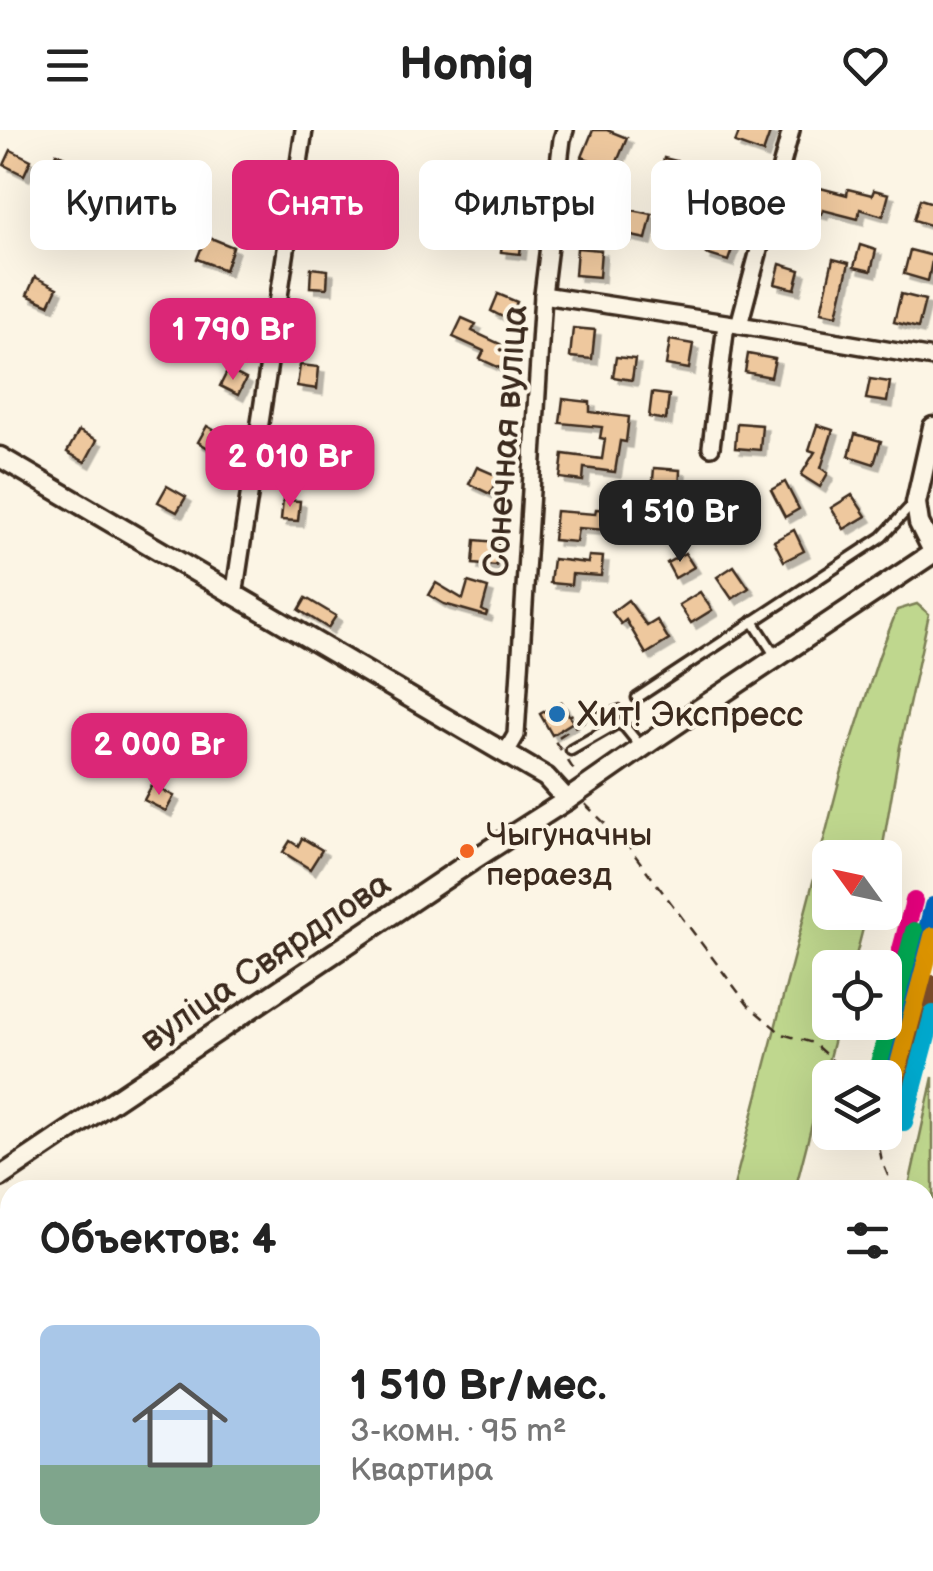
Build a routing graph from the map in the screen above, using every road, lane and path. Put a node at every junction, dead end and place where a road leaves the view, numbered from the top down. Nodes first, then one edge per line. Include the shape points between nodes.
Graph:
1 (304, 130) edge
2 (565, 130) edge
3 (791, 130) edge
4 (544, 295) junction
5 (733, 324) junction
6 (933, 358) edge
7 (933, 428) edge
8 (711, 447) dead end
9 (0, 457) edge
10 (916, 508) junction
11 (933, 552) edge
12 (234, 596) junction
13 (753, 622) junction
14 (776, 658) junction
15 (637, 698) joint
16 (580, 724) dead end
17 (642, 748) junction
18 (571, 750) dead end
19 (505, 754) junction
20 (576, 802) junction
21 (832, 1060) edge
22 (880, 1150) edge
23 (0, 1177) edge
24 (890, 1180) edge

1 - 12 street
2 - 4 street, Сонечная вуліца
3 - 5 street
4 - 5 street
4 - 19 street, Сонечная вуліца via 516,734
5 - 6 street
5 - 8 street
7 - 10 street
9 - 12 street
10 - 11 street
10 - 13 lane
11 - 14 street, вуліца Свярдлова
12 - 19 street
13 - 14 lane
13 - 15 lane
14 - 17 street, вуліца Свярдлова
15 - 16 path
17 - 18 lane via 618,723
17 - 20 street, вуліца Свярдлова
19 - 20 street
20 - 21 path via 628,846 748,1005 782,1034 813,1042
20 - 23 street, вуліца Свярдлова via 457,871
22 - 24 path

